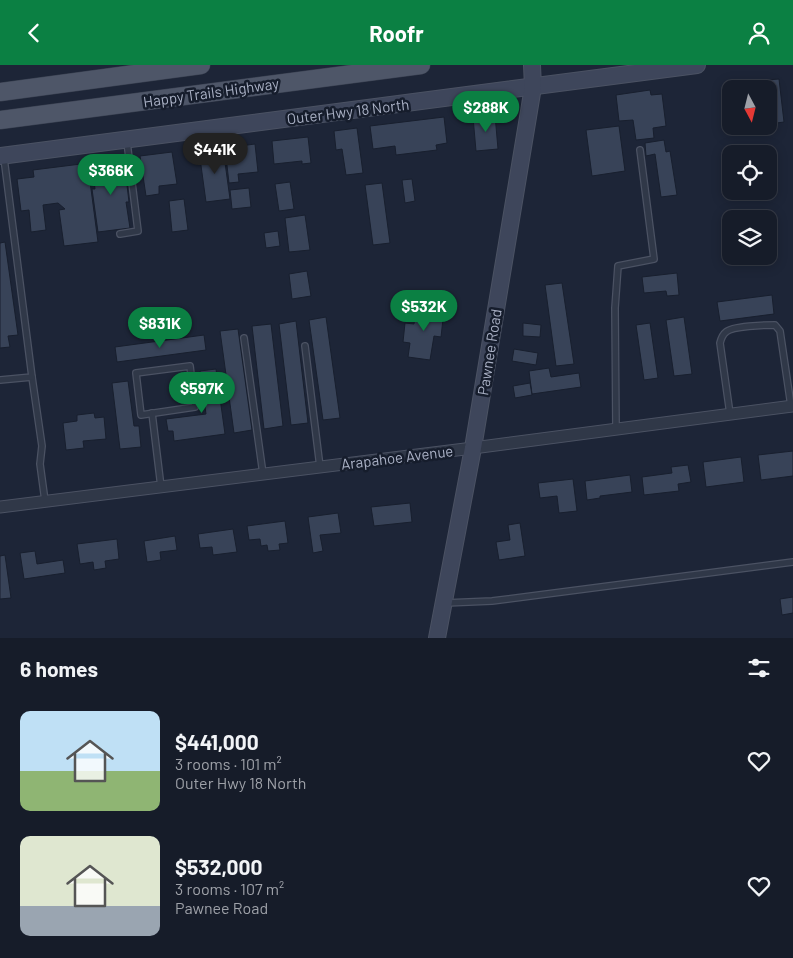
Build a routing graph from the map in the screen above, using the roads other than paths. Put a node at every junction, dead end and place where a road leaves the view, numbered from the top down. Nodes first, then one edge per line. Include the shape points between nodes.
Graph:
1 (201, 65) edge
2 (421, 65) edge
3 (532, 65) edge
4 (697, 65) edge
5 (381, 68) edge
6 (533, 87) junction
7 (0, 92) edge
8 (0, 120) edge
9 (127, 140) junction
10 (640, 150) dead end
11 (2, 156) edge
12 (120, 234) dead end
13 (244, 338) dead end
14 (305, 346) dead end
15 (32, 377) junction
16 (0, 380) edge
17 (792, 406) edge
18 (152, 413) junction
19 (730, 414) junction
20 (616, 429) junction
21 (473, 448) junction
22 (320, 467) junction
23 (263, 474) junction
24 (161, 487) junction
25 (45, 501) junction
26 (0, 507) edge
27 (793, 562) edge
28 (443, 603) junction
29 (437, 638) edge

1 - 7 main road, Happy Trails Highway
2 - 5 main road, Happy Trails Highway
3 - 6 street, Pawnee Road
4 - 6 street, Outer Hwy 18 North
5 - 8 main road, Happy Trails Highway
6 - 9 street, Outer Hwy 18 North
6 - 21 street, Pawnee Road
9 - 11 street, Outer Hwy 18 North
9 - 12 lane via 138,231
10 - 20 lane via 654,259 618,266
11 - 15 lane
13 - 23 lane
14 - 22 lane
15 - 16 lane
15 - 25 lane via 42,446 40,464
17 - 19 street, Arapahoe Avenue
17 - 19 lane via 780,331 775,325 757,326 728,330 720,343
18 - 18 lane via 141,415 136,373 190,366 195,407
18 - 24 lane
19 - 20 street, Arapahoe Avenue
20 - 21 street, Arapahoe Avenue
21 - 22 street, Arapahoe Avenue
21 - 28 street, Pawnee Road
22 - 23 street, Arapahoe Avenue
23 - 24 street, Arapahoe Avenue
24 - 25 street, Arapahoe Avenue
25 - 26 street, Arapahoe Avenue
27 - 28 lane via 492,601
28 - 29 street, Pawnee Road

